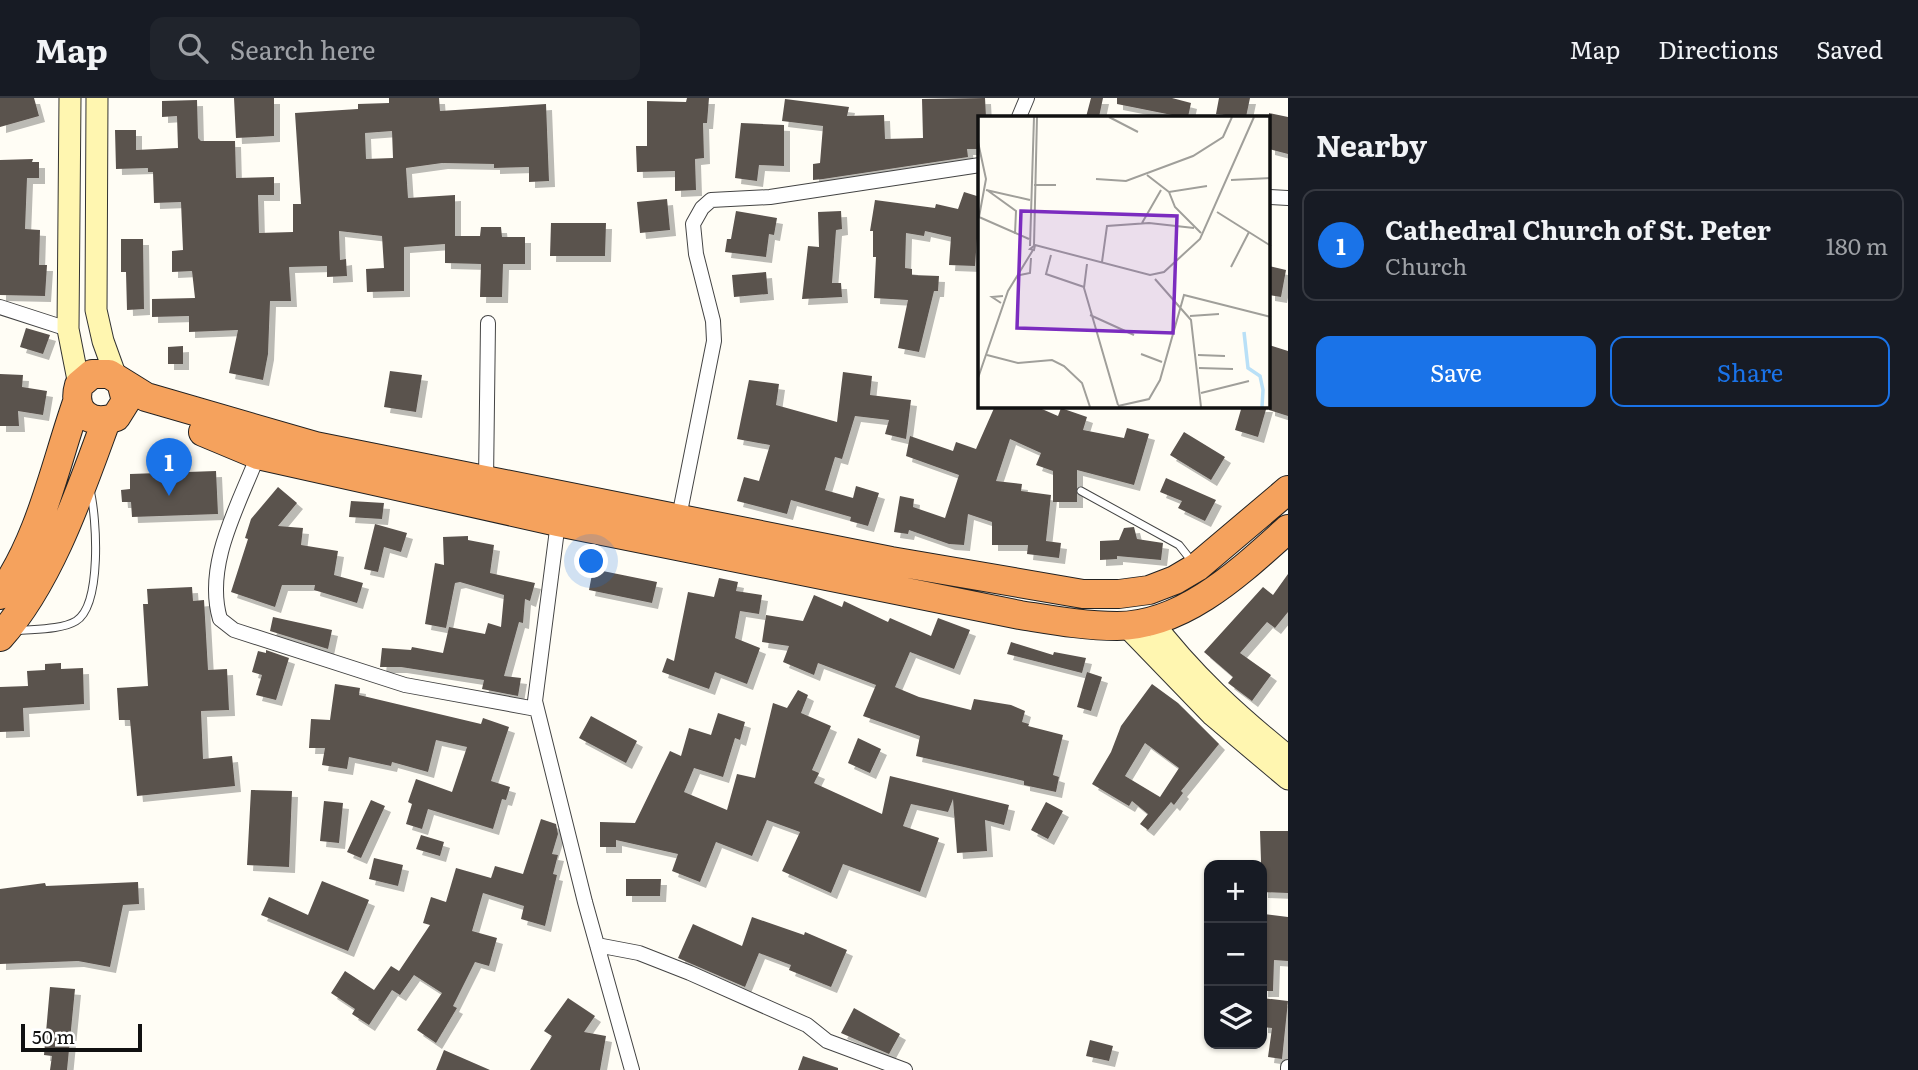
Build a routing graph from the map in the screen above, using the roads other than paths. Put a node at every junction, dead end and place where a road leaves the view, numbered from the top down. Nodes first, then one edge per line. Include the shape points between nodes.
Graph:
1 (70, 98) edge
2 (97, 98) edge
3 (1027, 98) edge
4 (1018, 116) edge
5 (978, 165) edge
6 (1270, 197) edge
7 (1288, 198) edge
8 (0, 307) edge
9 (488, 323) dead end
10 (68, 328) junction
11 (118, 380) junction
12 (78, 394) junction
13 (111, 419) junction
14 (258, 455) junction
15 (86, 474) junction
16 (486, 481) junction
17 (1288, 490) edge
18 (1081, 491) dead end
19 (679, 517) junction
20 (558, 522) junction
21 (1288, 529) edge
22 (1197, 567) junction
23 (888, 574) junction
24 (0, 595) edge
25 (1138, 623) junction
26 (2, 634) edge
27 (536, 709) junction
28 (1288, 756) edge
29 (1288, 779) edge
30 (597, 945) junction
31 (632, 1070) edge
32 (905, 1070) edge

1 - 10 street
2 - 11 street via 96,310
3 - 4 street
5 - 19 street via 783,195 711,200 702,208 694,224 696,254 714,341
6 - 7 street
8 - 10 street
9 - 16 street
10 - 12 street
11 - 12 highway via 100,372 85,379
11 - 13 highway via 126,401
11 - 16 highway via 136,394 254,429
12 - 13 highway via 84,416
12 - 24 highway via 34,530
13 - 14 highway via 126,415 162,418
13 - 15 highway
14 - 20 highway
14 - 27 street via 222,548 214,587 220,619 234,630 405,685
15 - 26 highway via 32,595
15 - 26 lane via 96,512 88,609 75,622
16 - 19 highway
17 - 22 highway
18 - 22 lane via 1178,545
19 - 23 highway
20 - 23 highway
20 - 27 street
21 - 25 highway via 1191,605
22 - 23 highway via 1149,590 1119,594
23 - 25 highway via 1020,615 1096,625
25 - 28 street
25 - 29 street via 1212,715
27 - 30 street
30 - 31 street
30 - 32 street via 639,953 690,973 807,1025 827,1041

